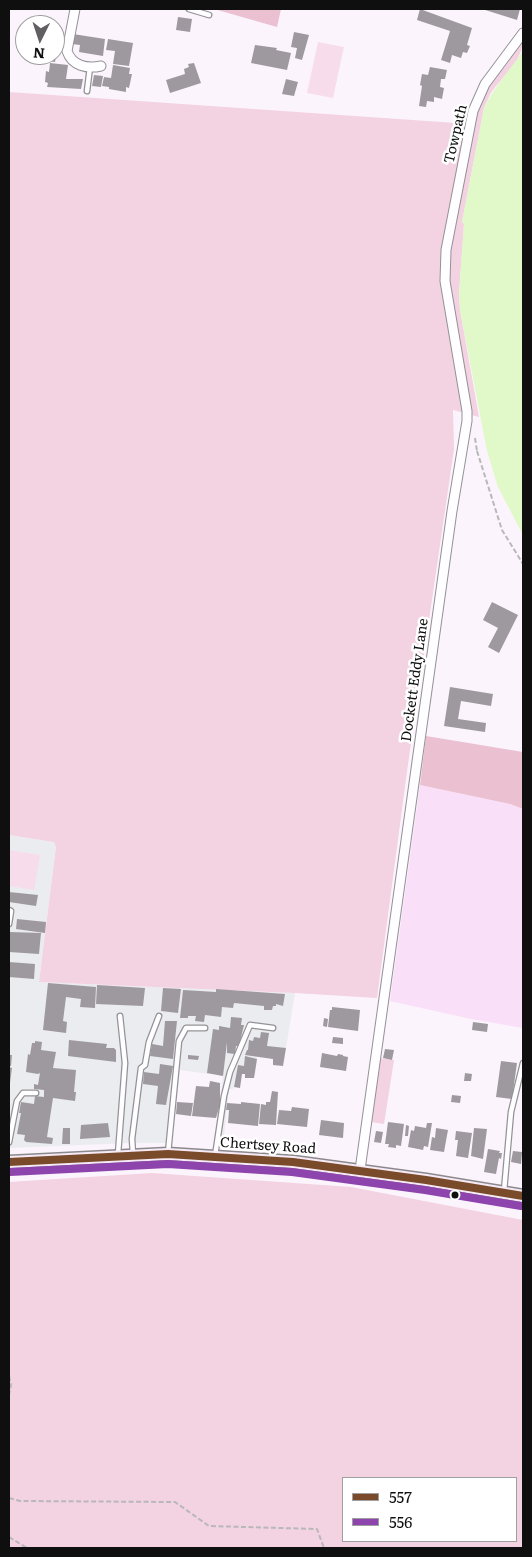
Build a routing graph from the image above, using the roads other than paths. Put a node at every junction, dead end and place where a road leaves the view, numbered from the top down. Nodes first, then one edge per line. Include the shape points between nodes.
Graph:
1 (76, 9) edge
2 (189, 9) edge
3 (209, 15) dead end
4 (523, 33) edge
5 (101, 66) dead end
6 (90, 67) junction
7 (87, 91) dead end
8 (456, 195) joint
9 (9, 910) edge
10 (9, 924) edge
11 (120, 1016) dead end
12 (159, 1016) dead end
13 (205, 1028) dead end
14 (273, 1028) dead end
15 (523, 1063) edge
16 (36, 1093) dead end
17 (9, 1142) edge
18 (168, 1154) junction
19 (133, 1155) junction
20 (118, 1156) junction
21 (215, 1157) junction
22 (9, 1162) edge
23 (360, 1170) junction
24 (503, 1192) junction
25 (523, 1196) edge

1 - 6 street via 67,51 77,64
2 - 3 lane
4 - 8 street, Towpath via 478,98
5 - 6 street
6 - 7 lane
8 - 23 street, Dockett Eddy Lane via 446,250 445,281 467,421 450,520
9 - 10 lane
11 - 20 lane via 125,1063
12 - 19 lane via 145,1065 141,1068
13 - 18 lane via 186,1028 180,1041
14 - 21 lane via 250,1025 247,1029 224,1096
15 - 24 lane via 511,1112
16 - 17 lane via 23,1093 17,1101
18 - 19 main road, Chertsey Road
18 - 21 main road, Chertsey Road
19 - 20 main road, Chertsey Road
20 - 22 main road, Chertsey Road
21 - 23 main road, Chertsey Road
23 - 24 main road, Chertsey Road
24 - 25 main road, Chertsey Road

